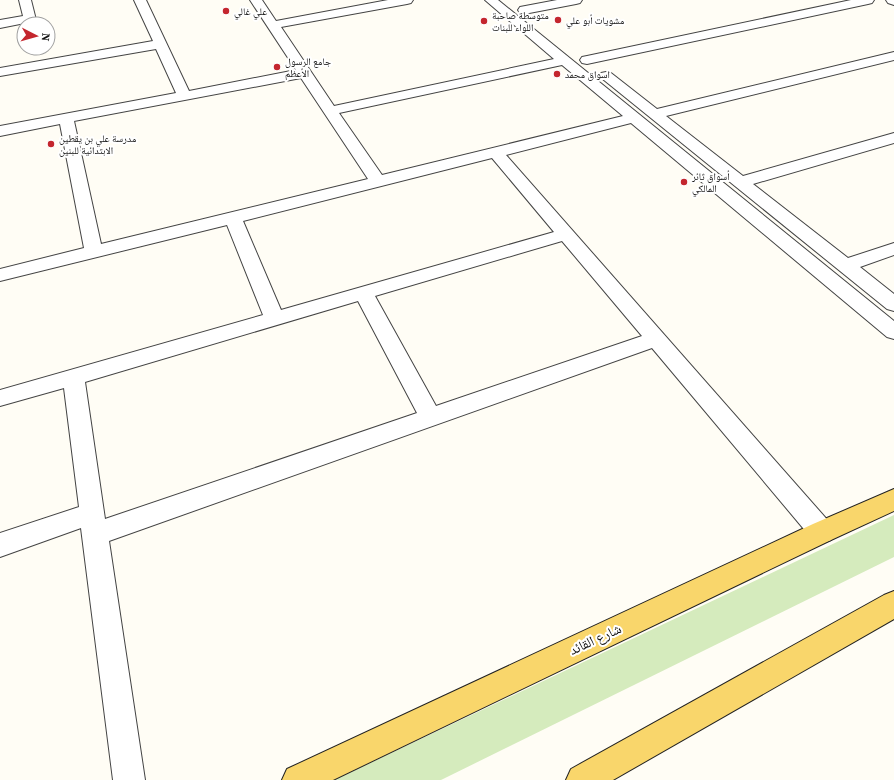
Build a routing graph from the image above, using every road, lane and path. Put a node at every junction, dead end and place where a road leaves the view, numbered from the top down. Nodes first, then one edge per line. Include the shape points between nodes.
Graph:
1 (25, 0) edge
2 (140, 0) edge
3 (256, 0) edge
4 (407, 0) edge
5 (491, 0) edge
6 (576, 0) edge
7 (868, 0) edge
8 (513, 7) edge
9 (29, 16) edge
10 (16, 23) edge
11 (0, 24) edge
12 (273, 25) junction
13 (160, 44) junction
14 (894, 56) edge
15 (587, 60) junction
16 (564, 61) junction
17 (0, 72) edge
18 (305, 73) junction
19 (617, 84) junction
20 (598, 88) junction
21 (184, 96) junction
22 (330, 111) junction
23 (655, 114) junction
24 (635, 118) junction
25 (66, 119) junction
26 (0, 131) edge
27 (894, 138) edge
28 (496, 153) junction
29 (378, 182) junction
30 (740, 182) junction
31 (233, 218) junction
32 (566, 234) junction
33 (894, 249) edge
34 (94, 252) junction
35 (846, 265) junction
36 (0, 275) edge
37 (364, 293) junction
38 (894, 304) edge
39 (274, 318) junction
40 (894, 332) edge
41 (656, 339) junction
42 (73, 376) junction
43 (0, 398) edge
44 (431, 417) junction
45 (894, 500) edge
46 (94, 523) junction
47 (822, 532) junction
48 (0, 545) edge
49 (894, 604) edge
50 (585, 779) edge
51 (129, 780) edge
52 (298, 780) edge

1 - 9 street
2 - 13 street
3 - 12 street
4 - 12 street
5 - 8 street
6 - 8 street
7 - 15 street
8 - 15 street
8 - 16 street
10 - 11 street
12 - 18 street
13 - 17 street via 41,59
13 - 21 street
14 - 23 street
15 - 19 street
16 - 20 street
16 - 22 street
18 - 21 street
18 - 22 street
19 - 20 street
19 - 23 street
20 - 24 street
21 - 25 street
22 - 29 street
23 - 30 street
24 - 28 street
24 - 40 street
25 - 26 street
25 - 34 street
27 - 30 street
28 - 29 street
28 - 32 street
29 - 31 street
30 - 35 street
31 - 34 street
31 - 39 street
32 - 37 street
32 - 41 street
33 - 35 street
34 - 36 street
35 - 38 street
37 - 39 street
37 - 44 street
39 - 42 street
41 - 44 street
41 - 47 street
42 - 43 street
42 - 46 street
44 - 46 street
45 - 47 main road, شارع القائد
46 - 48 street
46 - 51 street
47 - 52 main road, شارع القائد
49 - 50 main road

